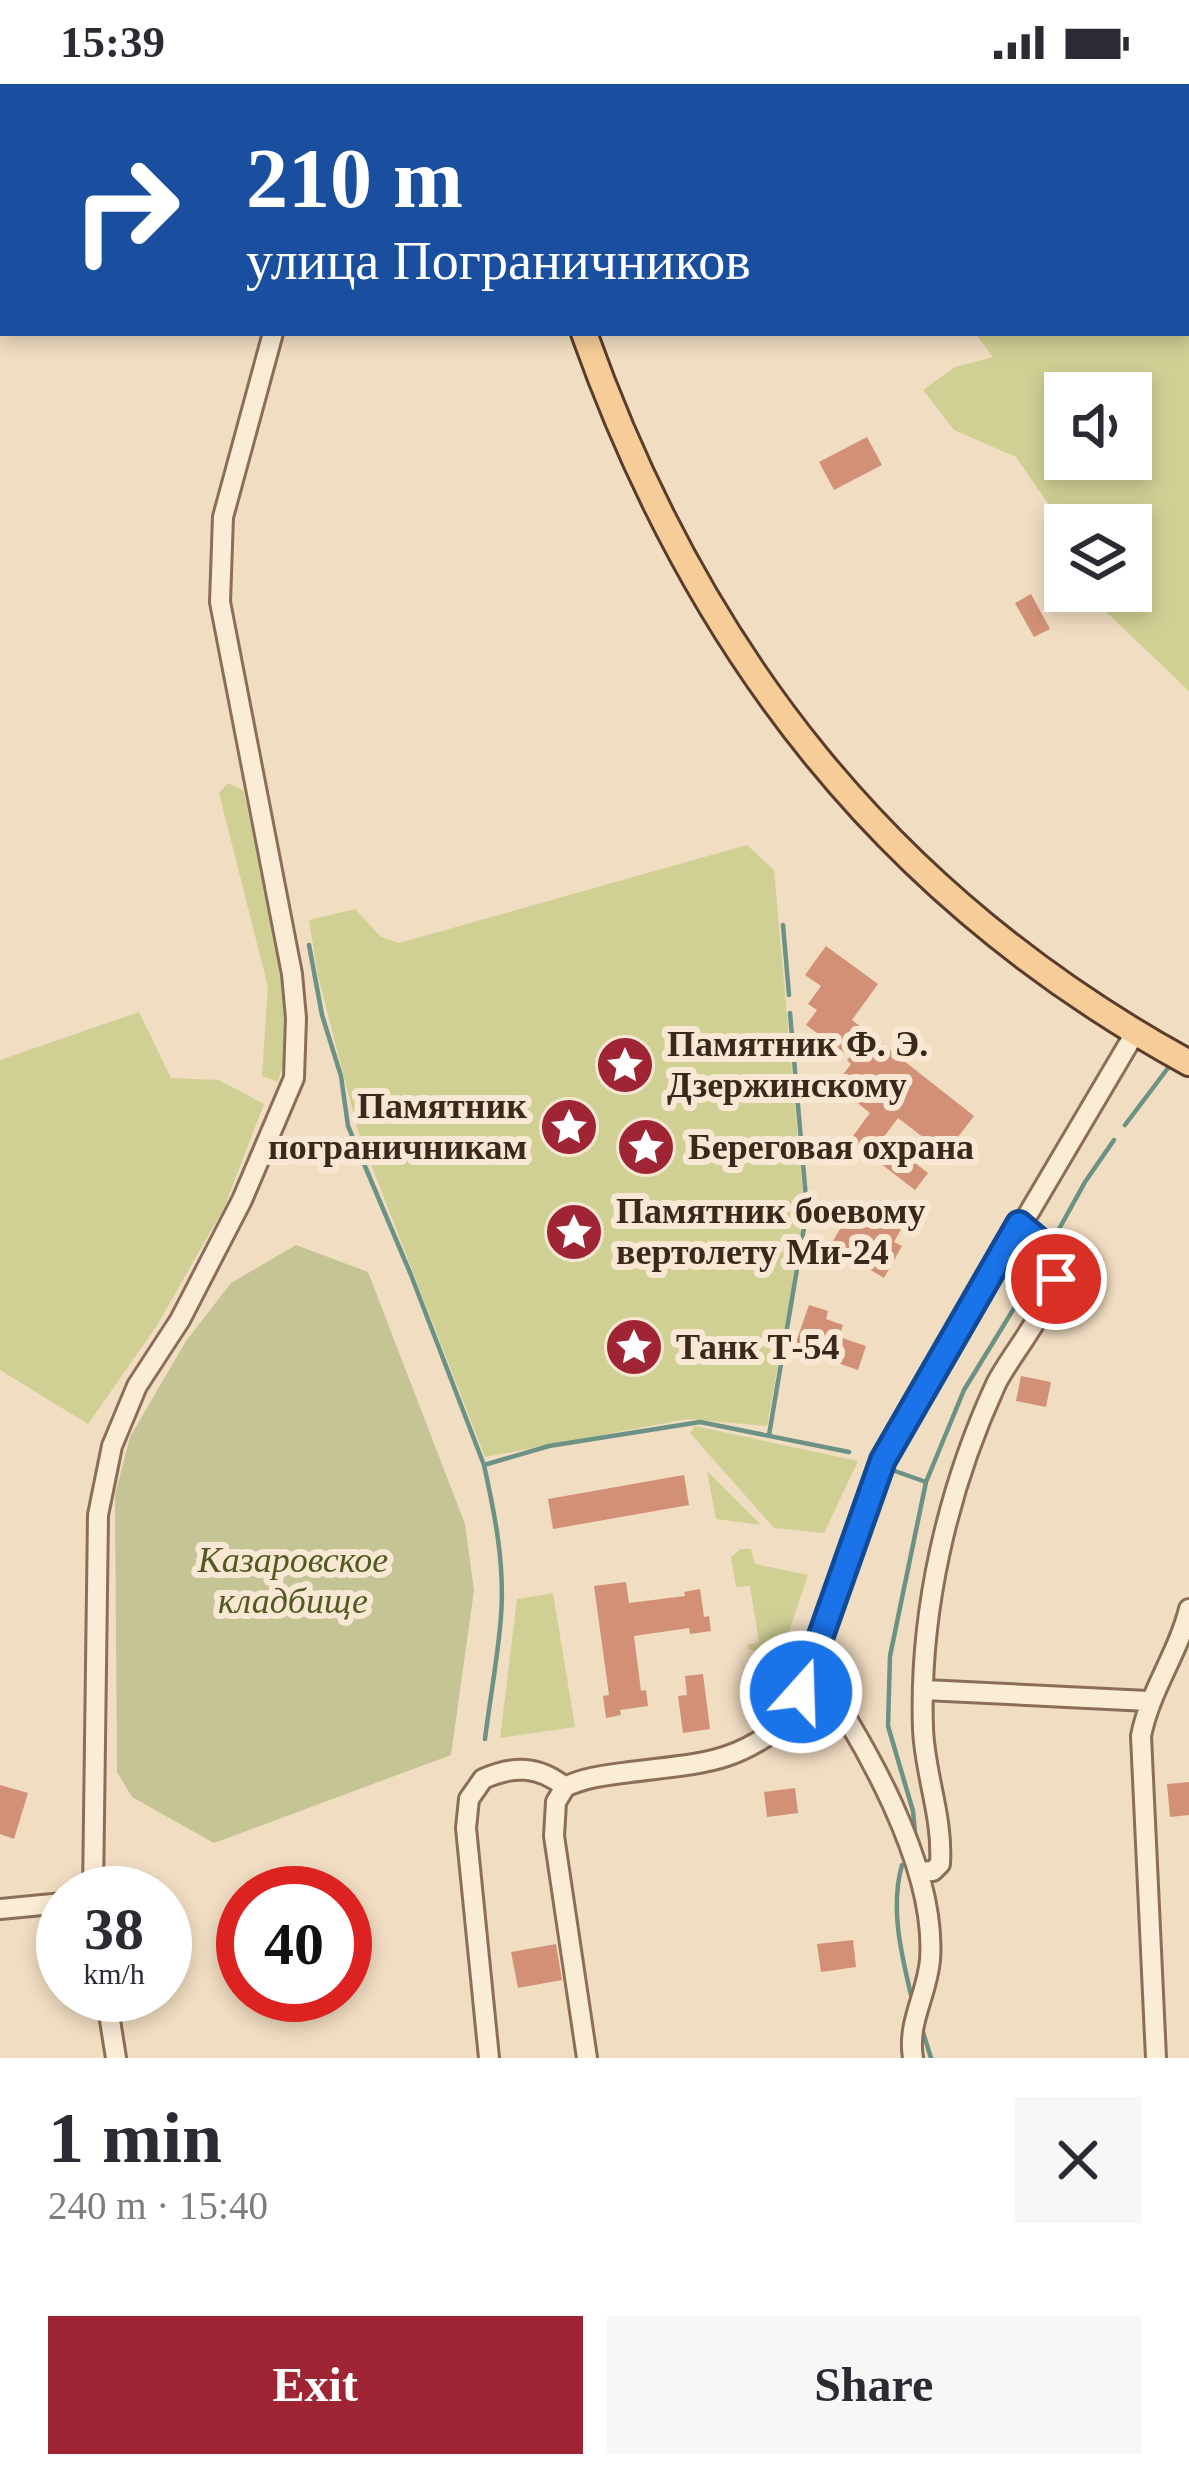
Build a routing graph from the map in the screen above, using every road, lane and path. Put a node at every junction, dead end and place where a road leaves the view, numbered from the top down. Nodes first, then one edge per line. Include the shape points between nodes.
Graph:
1 (272, 336) edge
2 (585, 336) edge
3 (1135, 1033) junction
4 (1189, 1063) edge
5 (1019, 1224) junction
6 (1189, 1609) edge
7 (812, 1665) junction
8 (925, 1690) junction
9 (1148, 1701) junction
10 (565, 1787) junction
11 (93, 1866) edge
12 (920, 1872) junction
13 (36, 1906) edge
14 (0, 1909) edge
15 (110, 2022) edge
16 (116, 2058) edge
17 (489, 2058) edge
18 (587, 2058) edge
19 (914, 2058) edge
20 (1156, 2058) edge

1 - 11 street via 223,518 219,562 225,638 292,974 294,1078 242,1200 112,1446 98,1516
2 - 3 main road via 667,530 811,750 933,885
3 - 4 main road
3 - 5 street
5 - 7 street via 883,1460
5 - 8 street via 1054,1255 1056,1279 997,1382 969,1454 931,1596
6 - 9 street
7 - 10 street via 791,1718 757,1746
7 - 12 street via 862,1738
8 - 9 street
8 - 12 street via 925,1770 941,1850 940,1864
9 - 20 street via 1141,1736
10 - 17 street via 523,1768 496,1773 469,1799
10 - 18 street via 554,1836
12 - 19 street via 930,1957 912,2025
13 - 14 street
15 - 16 street

